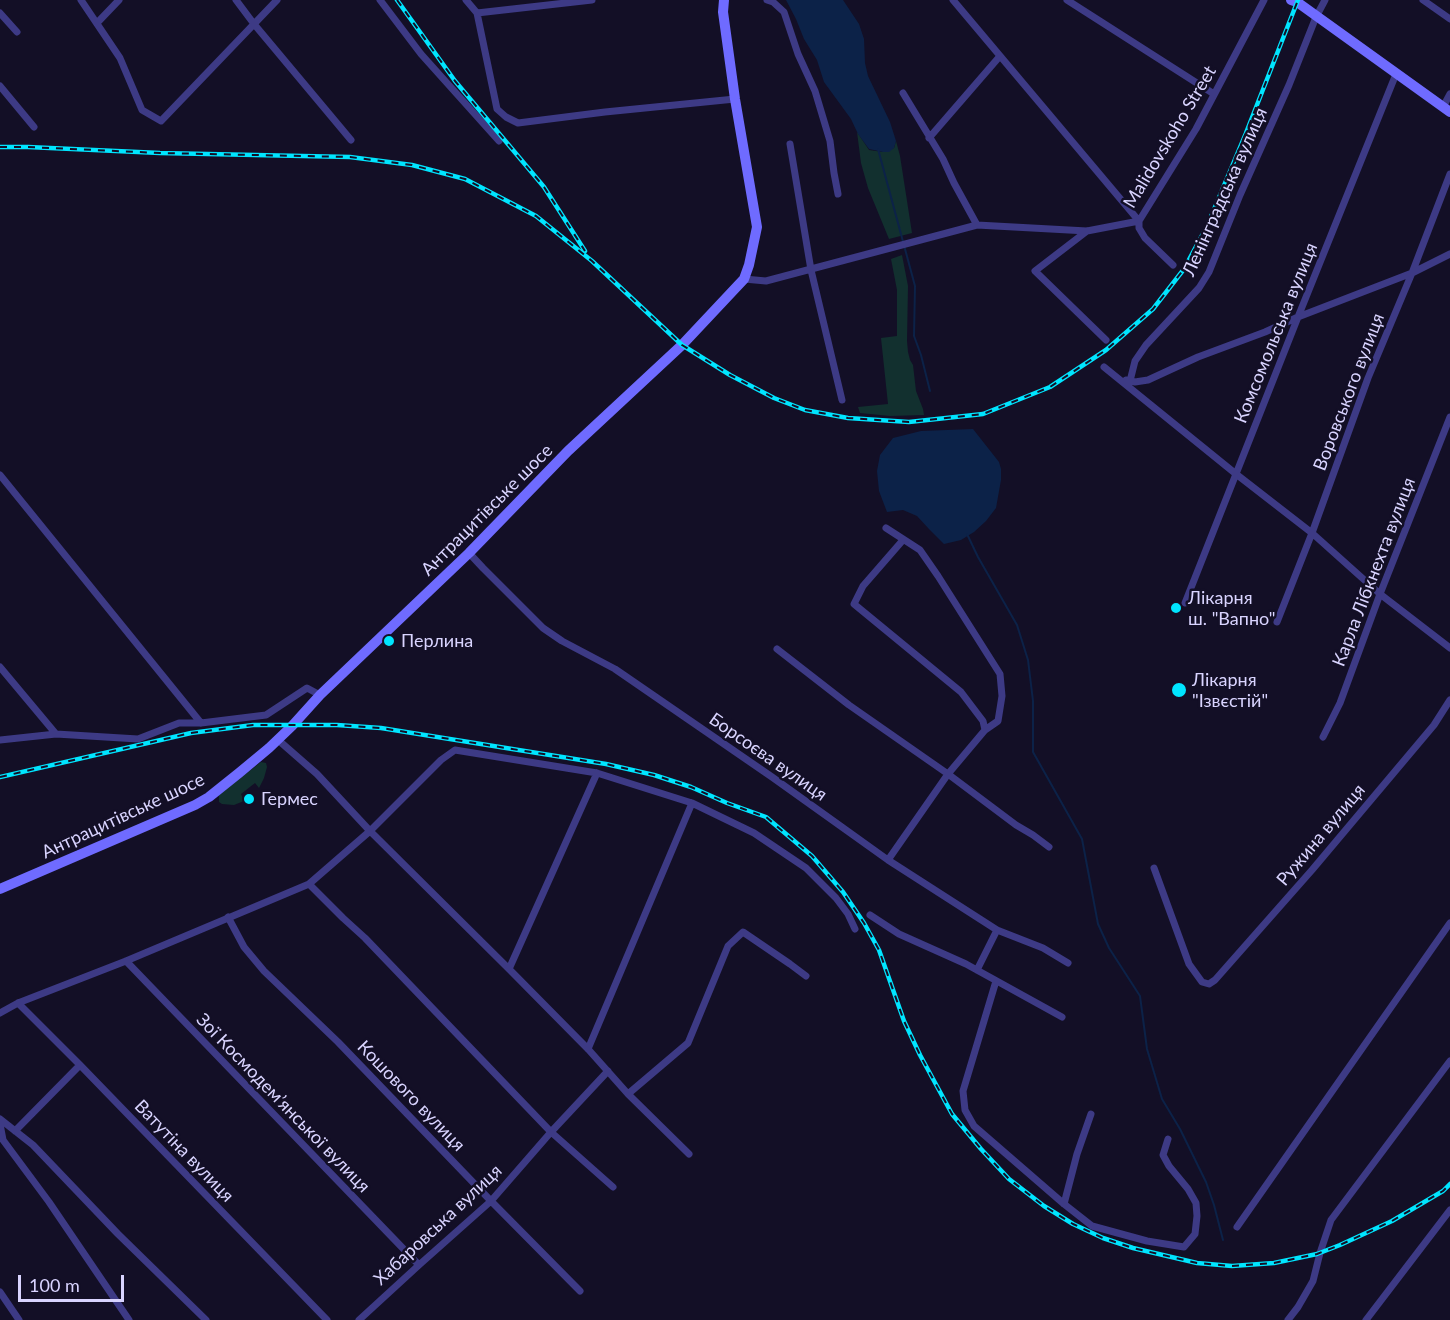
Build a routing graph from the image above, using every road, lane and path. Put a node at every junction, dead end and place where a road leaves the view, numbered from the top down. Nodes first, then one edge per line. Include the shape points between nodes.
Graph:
1 (81, 0) edge
2 (119, 0) edge
3 (236, 0) edge
4 (277, 0) edge
5 (380, 0) edge
6 (466, 0) edge
7 (592, 0) edge
8 (724, 0) edge
9 (767, 0) edge
10 (953, 0) edge
11 (1067, 0) edge
12 (1264, 0) edge
13 (1291, 0) edge
14 (1325, 0) edge
15 (1423, 0) edge
16 (477, 13) junction
17 (0, 14) edge
18 (1316, 17) junction
19 (1450, 19) edge
20 (97, 23) junction
21 (254, 24) junction
22 (17, 32) dead end
23 (1000, 56) junction
24 (1396, 75) junction
25 (0, 86) edge
26 (903, 93) dead end
27 (1215, 94) junction
28 (1450, 94) edge
29 (735, 99) junction
30 (1447, 110) edge
31 (34, 127) dead end
32 (929, 138) junction
33 (351, 140) dead end
34 (499, 141) dead end
35 (790, 144) dead end
36 (1450, 174) edge
37 (838, 194) dead end
38 (1138, 221) junction
39 (977, 225) junction
40 (1087, 231) junction
41 (1450, 254) edge
42 (1173, 265) dead end
43 (811, 270) junction
44 (1412, 273) junction
45 (744, 279) junction
46 (1298, 317) junction
47 (1106, 340) dead end
48 (1104, 368) dead end
49 (1117, 379) junction
50 (1130, 381) junction
51 (842, 400) dead end
52 (1450, 417) edge
53 (1236, 474) junction
54 (0, 475) edge
55 (886, 528) dead end
56 (1312, 533) junction
57 (903, 540) junction
58 (470, 552) junction
59 (1380, 594) junction
60 (1185, 603) dead end
61 (1277, 622) dead end
62 (1450, 648) edge
63 (777, 650) dead end
64 (0, 668) edge
65 (320, 695) junction
66 (1450, 700) edge
67 (201, 723) junction
68 (986, 730) junction
69 (56, 734) junction
70 (1323, 737) dead end
71 (277, 739) junction
72 (0, 740) edge
73 (597, 773) junction
74 (948, 774) junction
75 (692, 803) junction
76 (370, 831) junction
77 (1049, 847) dead end
78 (888, 860) junction
79 (1154, 868) dead end
80 (309, 884) junction
81 (0, 889) edge
82 (870, 915) dead end
83 (228, 917) junction
84 (1450, 923) edge
85 (855, 929) dead end
86 (997, 930) junction
87 (126, 961) junction
88 (1068, 963) dead end
89 (509, 969) junction
90 (977, 970) junction
91 (806, 976) dead end
92 (996, 981) junction
93 (18, 1003) junction
94 (0, 1013) edge
95 (1062, 1017) dead end
96 (588, 1049) junction
97 (1450, 1061) edge
98 (80, 1065) junction
99 (608, 1071) junction
100 (628, 1094) junction
101 (1091, 1114) dead end
102 (0, 1119) edge
103 (0, 1124) edge
104 (15, 1131) junction
105 (551, 1131) junction
106 (1168, 1139) dead end
107 (689, 1155) dead end
108 (613, 1187) dead end
109 (491, 1201) junction
110 (1064, 1204) junction
111 (1450, 1210) edge
112 (1237, 1227) dead end
113 (418, 1265) junction
114 (580, 1291) dead end
115 (0, 1292) edge
116 (20, 1320) edge
117 (129, 1320) edge
118 (206, 1320) edge
119 (327, 1320) edge
120 (360, 1320) edge
121 (1288, 1320) edge
122 (1366, 1320) edge

1 - 20 street
2 - 20 street
3 - 21 street
4 - 21 street
5 - 34 street via 421,54
6 - 16 street
7 - 16 street
8 - 29 main road, Антрацитівське шосе
9 - 37 street via 784,12 815,91 830,141
10 - 23 street
11 - 27 street
12 - 27 street, Malidovskoho Street
13 - 18 main road
14 - 18 street, Ленінградська вулиця
15 - 19 street
16 - 29 street via 497,109 518,123
17 - 22 street
18 - 24 main road
18 - 50 street, Ленінградська вулиця via 1209,272 1146,345 1135,361
20 - 21 street via 120,58 142,110 161,121
21 - 33 street
23 - 32 street
23 - 38 street
24 - 30 main road
24 - 46 street, Комсомольська вулиця
25 - 31 street
26 - 32 street
27 - 38 street, Malidovskoho Street
28 - 30 street
29 - 45 main road, Антрацитівське шосе via 757,227
32 - 39 street
35 - 43 street
36 - 44 street, Воровського вулиця
38 - 40 street, Malidovskoho Street
38 - 42 street via 1145,238
39 - 40 street, Malidovskoho Street
39 - 43 street, Malidovskoho Street
40 - 47 street via 1035,271
41 - 44 street
43 - 45 street, Malidovskoho Street via 766,282
43 - 51 street
44 - 46 street
44 - 56 street, Воровського вулиця via 1368,378
45 - 58 main road, Антрацитівське шосе
46 - 50 street via 1148,380
46 - 53 street, Комсомольська вулиця
48 - 49 street
49 - 50 street
49 - 53 street
52 - 59 street, Карла Лібкнехта вулиця
53 - 56 street
53 - 60 street, Комсомольська вулиця
54 - 67 street
55 - 57 street
56 - 59 street
56 - 61 street, Воровського вулиця
57 - 68 street via 920,550 999,674 1002,696 998,721
57 - 68 street via 863,586 854,604 961,692
58 - 65 main road, Антрацитівське шосе
58 - 78 street, Борсоєва вулиця via 543,628 615,669
59 - 62 street
59 - 70 street, Карла Лібкнехта вулиця via 1340,704
63 - 74 street
64 - 69 street
65 - 67 street via 307,688 266,715
65 - 71 main road, Антрацитівське шосе
66 - 79 street, Ружина вулиця via 1434,725 1312,870 1209,984 1189,964
67 - 69 street via 179,723 138,739
68 - 74 street
69 - 72 street
71 - 76 street via 317,774
71 - 81 main road, Антрацитівське шосе via 210,797
73 - 75 street
73 - 76 street via 455,750
73 - 89 street
74 - 77 street
74 - 78 street
75 - 85 street via 754,833 806,868 836,898
75 - 96 street
76 - 80 street
76 - 89 street
78 - 86 street, Борсоєва вулиця
80 - 83 street
80 - 105 street
82 - 90 street via 900,934
83 - 87 street
83 - 109 street, Кошового вулиця via 244,947 264,971
84 - 112 street
86 - 88 street, Борсоєва вулиця
86 - 90 street
87 - 93 street
87 - 113 street, Зої Космодем’янської вулиця
89 - 96 street
90 - 92 street
91 - 100 street via 743,932 728,946 688,1043
92 - 95 street
92 - 110 street via 963,1091 965,1110 974,1126
93 - 94 street
93 - 98 street, Ватутіна вулиця
96 - 99 street
97 - 121 street via 1331,1220 1313,1281
98 - 104 street
98 - 119 street, Ватутіна вулиця
99 - 100 street
99 - 105 street, Хабаровська вулиця
100 - 107 street
101 - 110 street
102 - 104 street
103 - 117 street via 3,1140
104 - 118 street
105 - 108 street
105 - 109 street, Хабаровська вулиця
106 - 110 street via 1163,1155 1196,1203 1195,1234 1184,1248 1092,1226
109 - 113 street, Хабаровська вулиця
109 - 114 street, Кошового вулиця
111 - 122 street
113 - 120 street, Хабаровська вулиця
115 - 116 street

